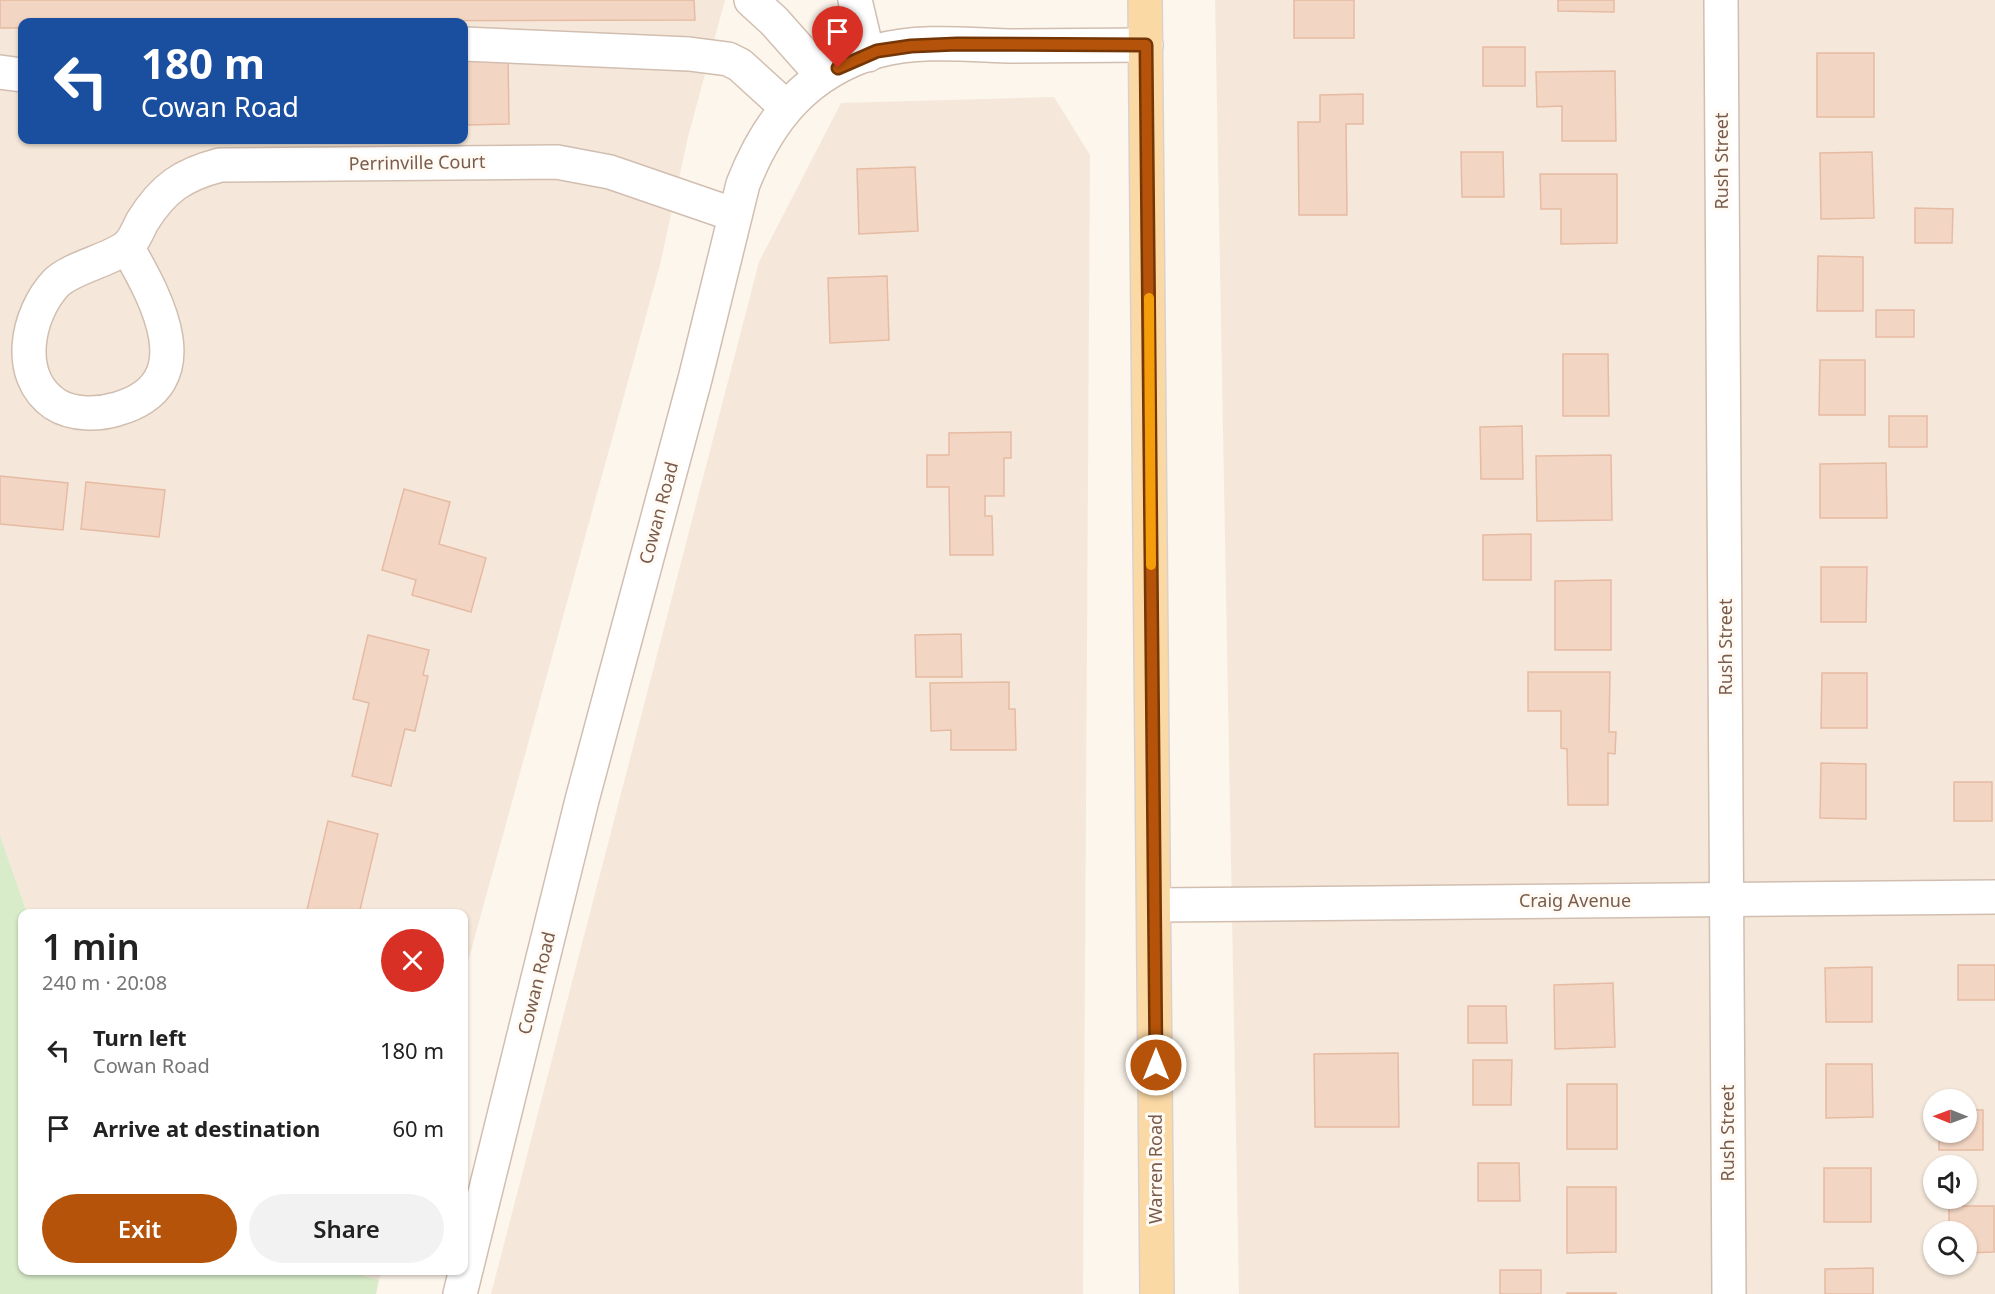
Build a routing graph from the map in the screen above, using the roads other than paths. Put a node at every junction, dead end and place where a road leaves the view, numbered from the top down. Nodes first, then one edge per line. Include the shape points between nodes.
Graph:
1 (751, 0) edge
2 (855, 0) edge
3 (1145, 0) edge
4 (1721, 0) edge
5 (468, 44) edge
6 (1146, 45) junction
7 (868, 55) junction
8 (0, 72) edge
9 (18, 74) edge
10 (822, 75) junction
11 (786, 107) junction
12 (735, 214) junction
13 (127, 248) junction
14 (1995, 897) edge
15 (1728, 900) junction
16 (1155, 905) junction
17 (468, 1262) edge
18 (465, 1275) edge
19 (460, 1294) edge
20 (1157, 1294) edge
21 (1729, 1294) edge

1 - 10 street
2 - 7 street
3 - 6 main road, Warren Road
4 - 15 street, Rush Street
5 - 11 street via 728,58
6 - 7 street, Cowan Road via 957,44 911,46
6 - 16 main road, Warren Road
7 - 10 street, Cowan Road
8 - 9 street
10 - 11 street, Cowan Road
11 - 12 street, Cowan Road via 754,157
12 - 13 street, Perrinville Court via 610,172 557,162 220,165 194,172 171,186 153,205
12 - 17 street, Cowan Road via 695,380 582,800
13 - 13 street via 57,281 39,306 29,333 29,359 38,388 56,405 81,413 137,404 155,386 167,361 166,330 154,294
14 - 15 street, Craig Avenue
15 - 16 street, Craig Avenue
15 - 21 street, Rush Street
16 - 20 main road, Warren Road
18 - 19 street, Cowan Road

